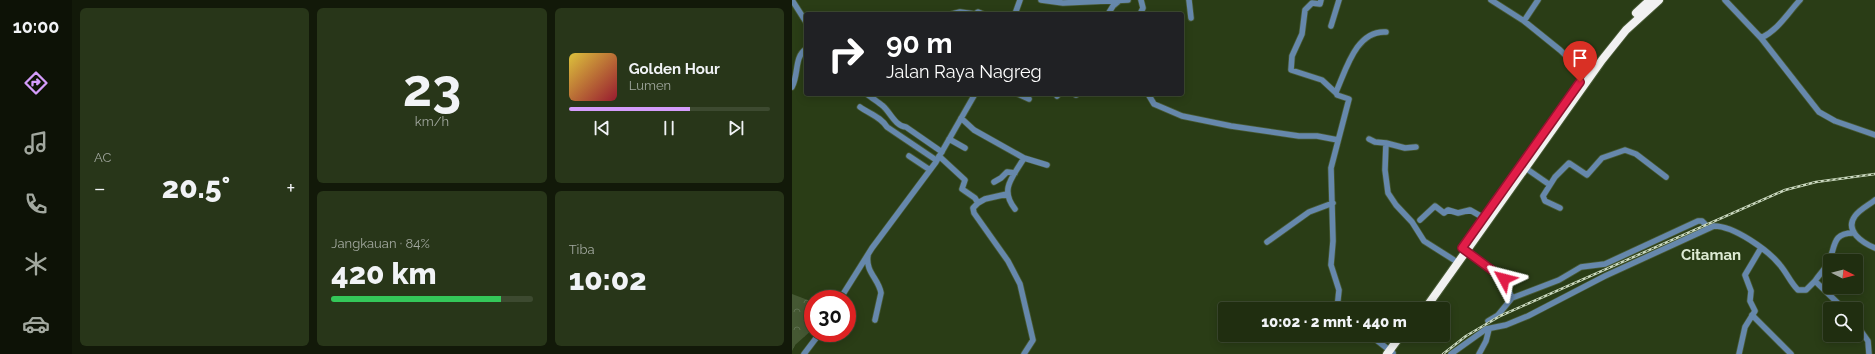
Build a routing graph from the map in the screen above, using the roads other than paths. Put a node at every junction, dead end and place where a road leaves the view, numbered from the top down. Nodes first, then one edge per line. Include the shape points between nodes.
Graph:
1 (792, 0) edge
2 (1020, 0) edge
3 (1041, 0) edge
4 (1106, 0) edge
5 (1128, 0) edge
6 (1141, 0) edge
7 (1189, 0) edge
8 (1321, 0) edge
9 (1339, 0) edge
10 (1491, 0) edge
11 (1538, 0) edge
12 (1650, 0) edge
13 (1659, 0) edge
14 (1725, 0) edge
15 (1800, 0) edge
16 (1119, 1) junction
17 (1074, 2) edge
18 (1016, 12) edge
19 (1109, 12) edge
20 (1141, 12) edge
21 (1191, 18) dead end
22 (804, 19) edge
23 (1524, 21) junction
24 (1331, 26) dead end
25 (1386, 32) dead end
26 (1761, 38) junction
27 (804, 51) edge
28 (1587, 76) junction
29 (792, 86) edge
30 (1336, 93) junction
31 (870, 96) edge
32 (974, 96) edge
33 (1022, 96) edge
34 (1149, 96) edge
35 (1029, 99) dead end
36 (860, 107) dead end
37 (961, 118) junction
38 (1875, 135) edge
39 (949, 139) junction
40 (1369, 139) dead end
41 (1338, 140) junction
42 (1386, 143) junction
43 (1416, 147) dead end
44 (965, 148) dead end
45 (909, 156) dead end
46 (939, 156) junction
47 (1024, 158) junction
48 (1047, 165) dead end
49 (1524, 167) junction
50 (930, 170) junction
51 (1015, 173) junction
52 (1666, 177) dead end
53 (994, 182) dead end
54 (1549, 184) junction
55 (1007, 194) junction
56 (1875, 200) edge
57 (978, 203) junction
58 (1333, 203) junction
59 (1560, 208) dead end
60 (1015, 209) dead end
61 (1484, 218) junction
62 (1420, 220) dead end
63 (1708, 227) junction
64 (1853, 233) junction
65 (1268, 242) dead end
66 (1760, 247) junction
67 (1875, 248) edge
68 (1464, 250) junction
69 (868, 255) junction
70 (1454, 260) junction
71 (1815, 281) junction
72 (846, 290) edge
73 (1512, 298) junction
74 (1338, 302) edge
75 (1425, 302) edge
76 (1430, 302) edge
77 (1837, 302) edge
78 (1752, 316) junction
79 (875, 320) dead end
80 (1488, 321) dead end
81 (1489, 329) junction
82 (1863, 333) edge
83 (813, 342) edge
84 (1378, 342) edge
85 (1397, 342) edge
86 (1400, 342) edge
87 (1390, 353) edge
88 (804, 354) edge
89 (1024, 354) edge
90 (1451, 354) edge
91 (1479, 354) edge
92 (1740, 354) edge
93 (1791, 354) edge
94 (1869, 354) edge

1 - 22 street
2 - 18 street
3 - 17 street
4 - 16 street
4 - 17 street
5 - 16 street
6 - 20 street
7 - 21 street
8 - 30 street via 1320,4 1312,4 1305,10 1304,22 1292,56 1291,70 1322,80
9 - 24 street
10 - 23 street
11 - 23 street
12 - 28 highway via 1623,28
13 - 28 highway via 1626,30
14 - 26 street
15 - 26 street via 1774,30
16 - 19 street
23 - 28 street
25 - 30 street via 1376,32 1364,39 1353,54
26 - 38 street via 1819,112 1835,121
27 - 29 street via 799,56
28 - 49 highway
28 - 61 highway
30 - 41 street via 1349,99
31 - 46 street
32 - 37 street
33 - 35 street
34 - 41 street via 1154,104 1182,116 1233,126
36 - 46 street via 882,119 887,127
37 - 39 street
37 - 47 street via 974,130
39 - 44 street
39 - 46 street
40 - 42 street
41 - 58 street via 1331,168
42 - 43 street via 1405,148
42 - 70 street via 1385,170 1388,193 1424,241
45 - 50 street
46 - 50 street
46 - 57 street via 965,180 962,188
47 - 48 street
47 - 51 street
49 - 54 street
49 - 68 highway
50 - 69 street
51 - 53 street via 1007,172
51 - 55 street
52 - 54 street via 1636,154 1622,150 1602,158 1588,175 1569,163
54 - 59 street via 1543,198
55 - 57 street
55 - 60 street
56 - 64 street via 1854,217
57 - 89 street via 973,208 974,212 1008,261 1022,288 1033,340
58 - 65 street via 1309,212
58 - 74 street via 1331,265 1339,290
61 - 62 street via 1470,210 1458,214 1448,210 1443,213 1435,206
61 - 68 highway
63 - 66 street via 1719,226 1741,234
63 - 73 street via 1702,221 1698,221 1605,264 1581,267 1559,280
63 - 81 street via 1528,316
64 - 67 street
64 - 71 street via 1839,236 1828,262
66 - 71 street via 1780,264 1798,290 1806,290
66 - 78 street via 1744,275 1751,291 1750,302 1755,310
68 - 70 highway
68 - 73 street via 1504,279
68 - 76 highway
69 - 72 street
69 - 79 street via 871,274 881,293
70 - 75 highway
71 - 77 street
73 - 80 street via 1498,315
78 - 92 street via 1745,327
78 - 93 street
81 - 90 street
81 - 91 street via 1486,342
82 - 94 street via 1868,340
83 - 88 street
84 - 87 street
85 - 87 highway
86 - 87 highway

